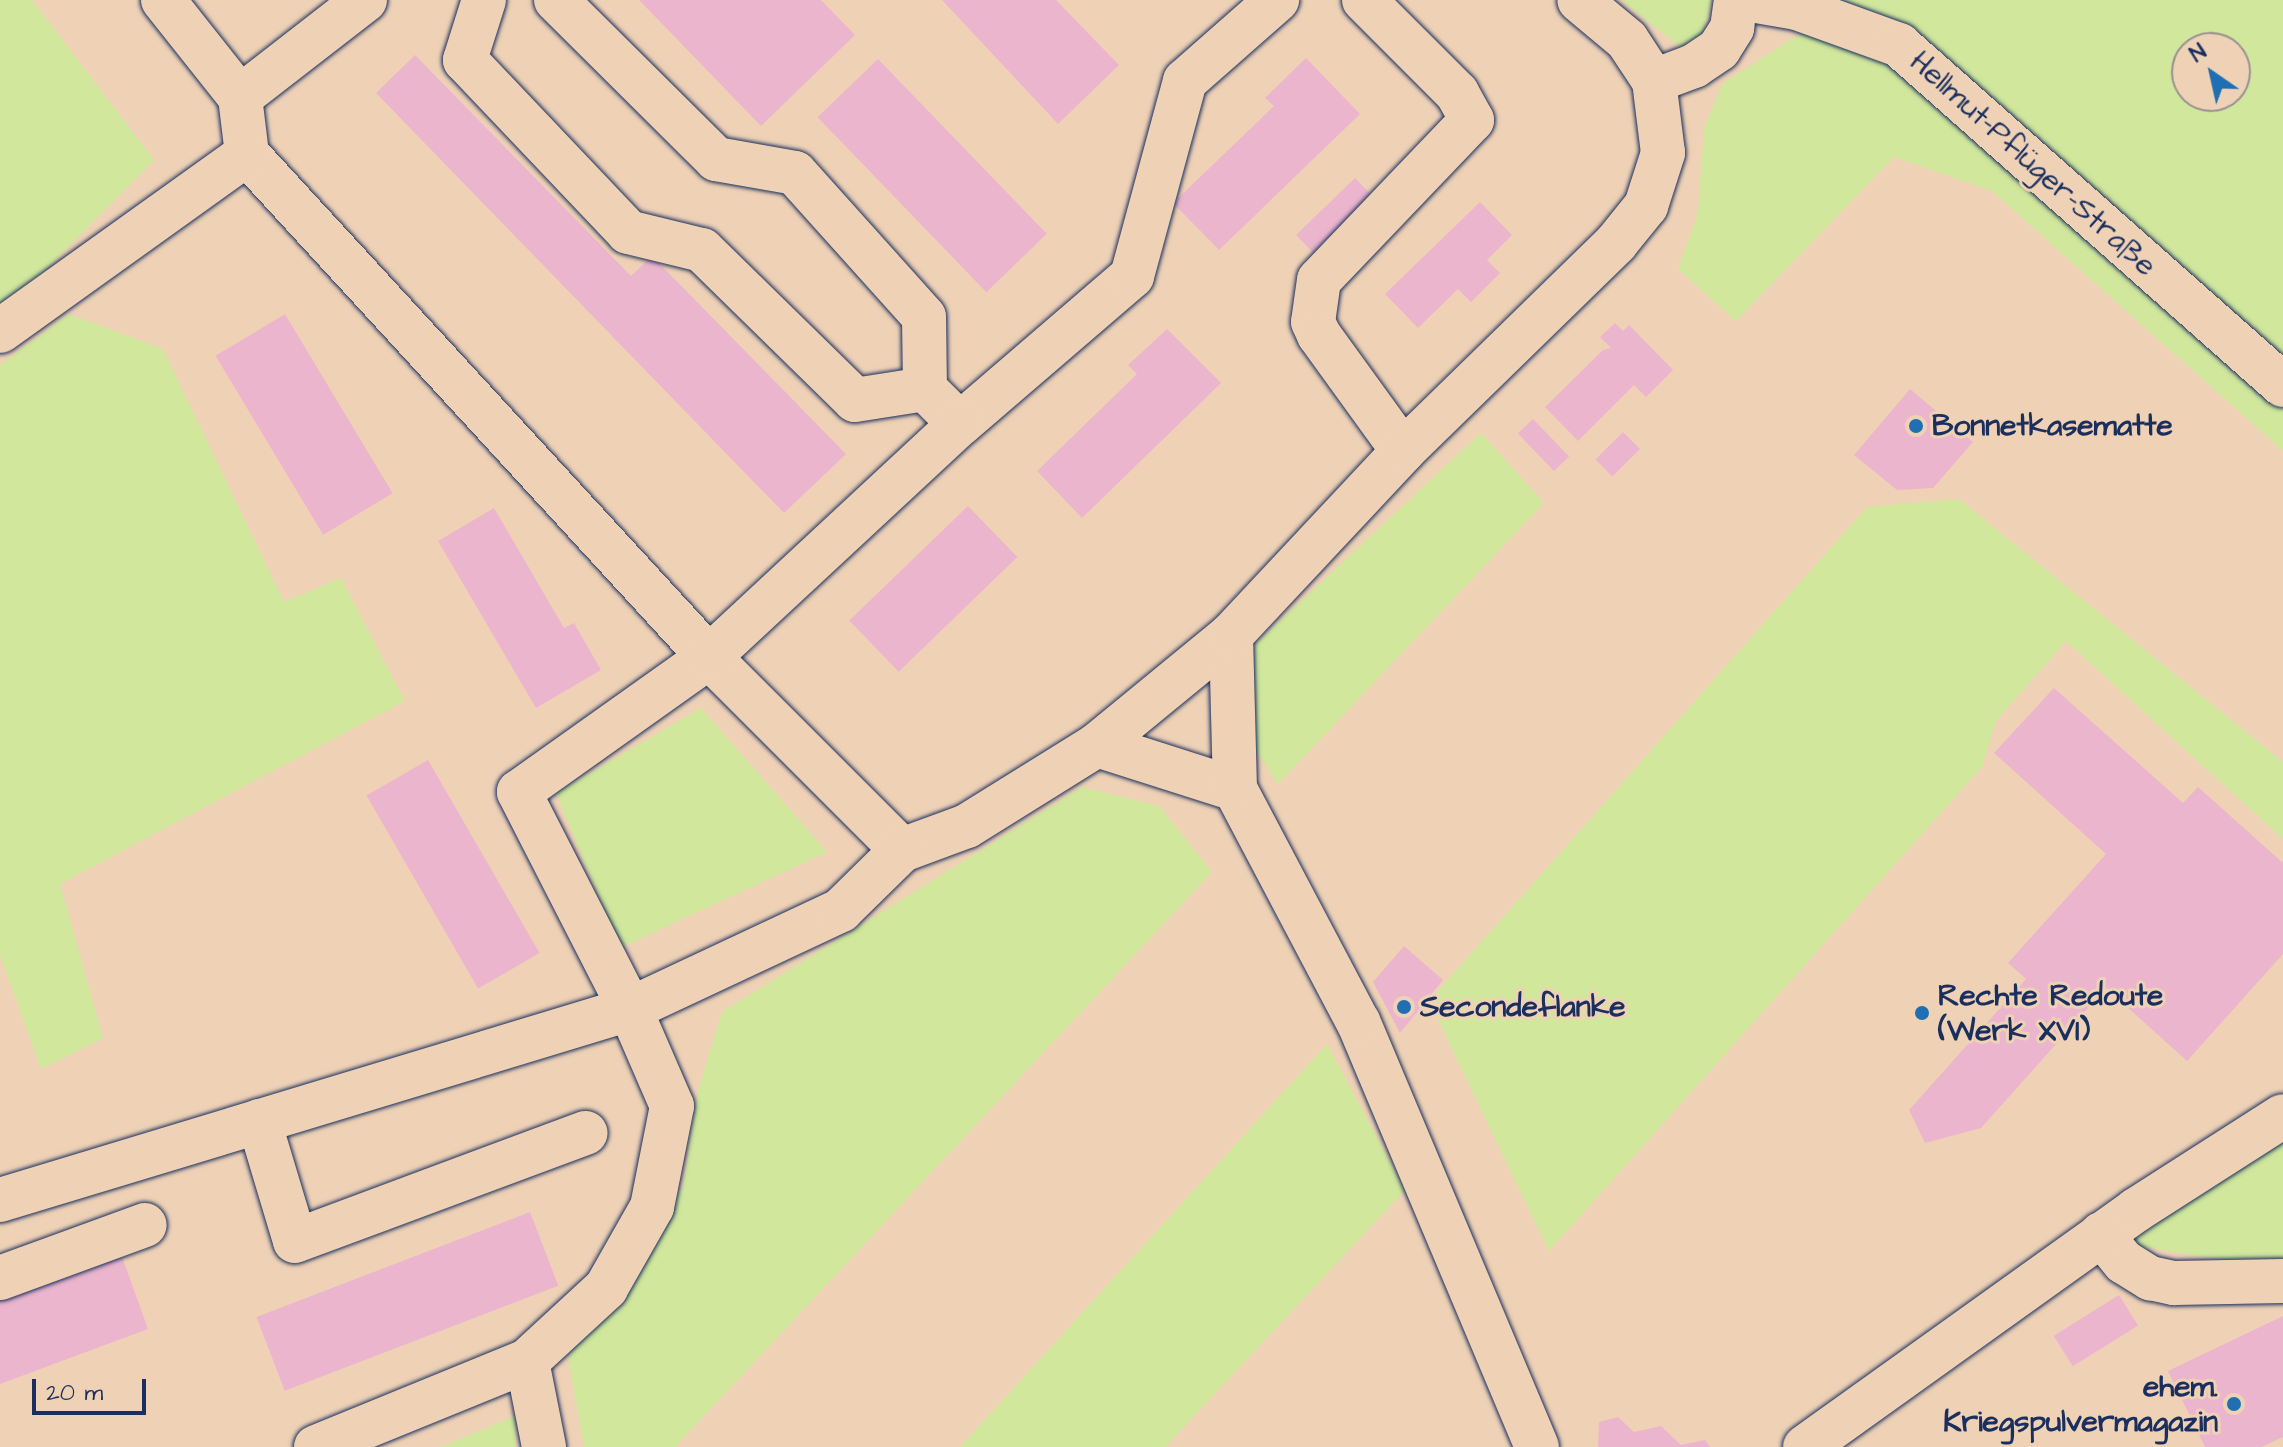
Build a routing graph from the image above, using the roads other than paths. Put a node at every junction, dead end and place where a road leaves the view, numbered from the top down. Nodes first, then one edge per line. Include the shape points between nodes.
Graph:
1 (163, 0) edge
2 (365, 0) edge
3 (556, 0) edge
4 (1277, 0) edge
5 (1364, 0) edge
6 (1579, 0) edge
7 (1736, 0) edge
8 (1751, 0) edge
9 (489, 1) edge
10 (1654, 81) junction
11 (240, 97) junction
12 (247, 154) junction
13 (0, 331) edge
14 (2283, 385) edge
15 (925, 389) junction
16 (960, 424) junction
17 (1403, 451) junction
18 (1231, 635) junction
19 (709, 657) junction
20 (1097, 745) junction
21 (1235, 789) junction
22 (902, 850) junction
23 (630, 1009) junction
24 (2283, 1116) edge
25 (259, 1121) junction
26 (586, 1133) dead end
27 (0, 1200) edge
28 (145, 1225) dead end
29 (2101, 1234) junction
30 (0, 1278) edge
31 (2283, 1281) edge
32 (527, 1361) junction
33 (316, 1447) edge
34 (544, 1447) edge
35 (1537, 1447) edge
36 (1805, 1447) edge

1 - 11 street
2 - 11 street
3 - 15 street via 716,159 795,173 924,317
4 - 16 street via 1185,81 1132,276
5 - 17 street via 1457,93 1472,120 1319,280 1313,322 1319,335
6 - 10 street via 1627,40
7 - 10 street via 1732,28 1719,49 1694,66
8 - 14 street, Hellmut-Pflüger-Straße via 1797,8 1899,45
9 - 15 street via 465,60 628,232 702,250 855,400
10 - 17 street via 1664,134 1659,173 1646,206 1616,243
11 - 12 street
12 - 13 street
12 - 19 street
15 - 16 street
16 - 19 street
17 - 18 street
18 - 20 street
18 - 21 street
19 - 22 street
19 - 23 street via 519,792
20 - 21 street
20 - 22 street via 967,826
21 - 35 street via 1358,1022
22 - 23 street via 841,910
23 - 25 street
23 - 32 street via 672,1106 652,1207 606,1288
24 - 29 street
25 - 26 street via 295,1241
25 - 27 street
28 - 30 street
29 - 31 street via 2124,1262 2150,1278 2174,1283
29 - 36 street
32 - 33 street
32 - 34 street

